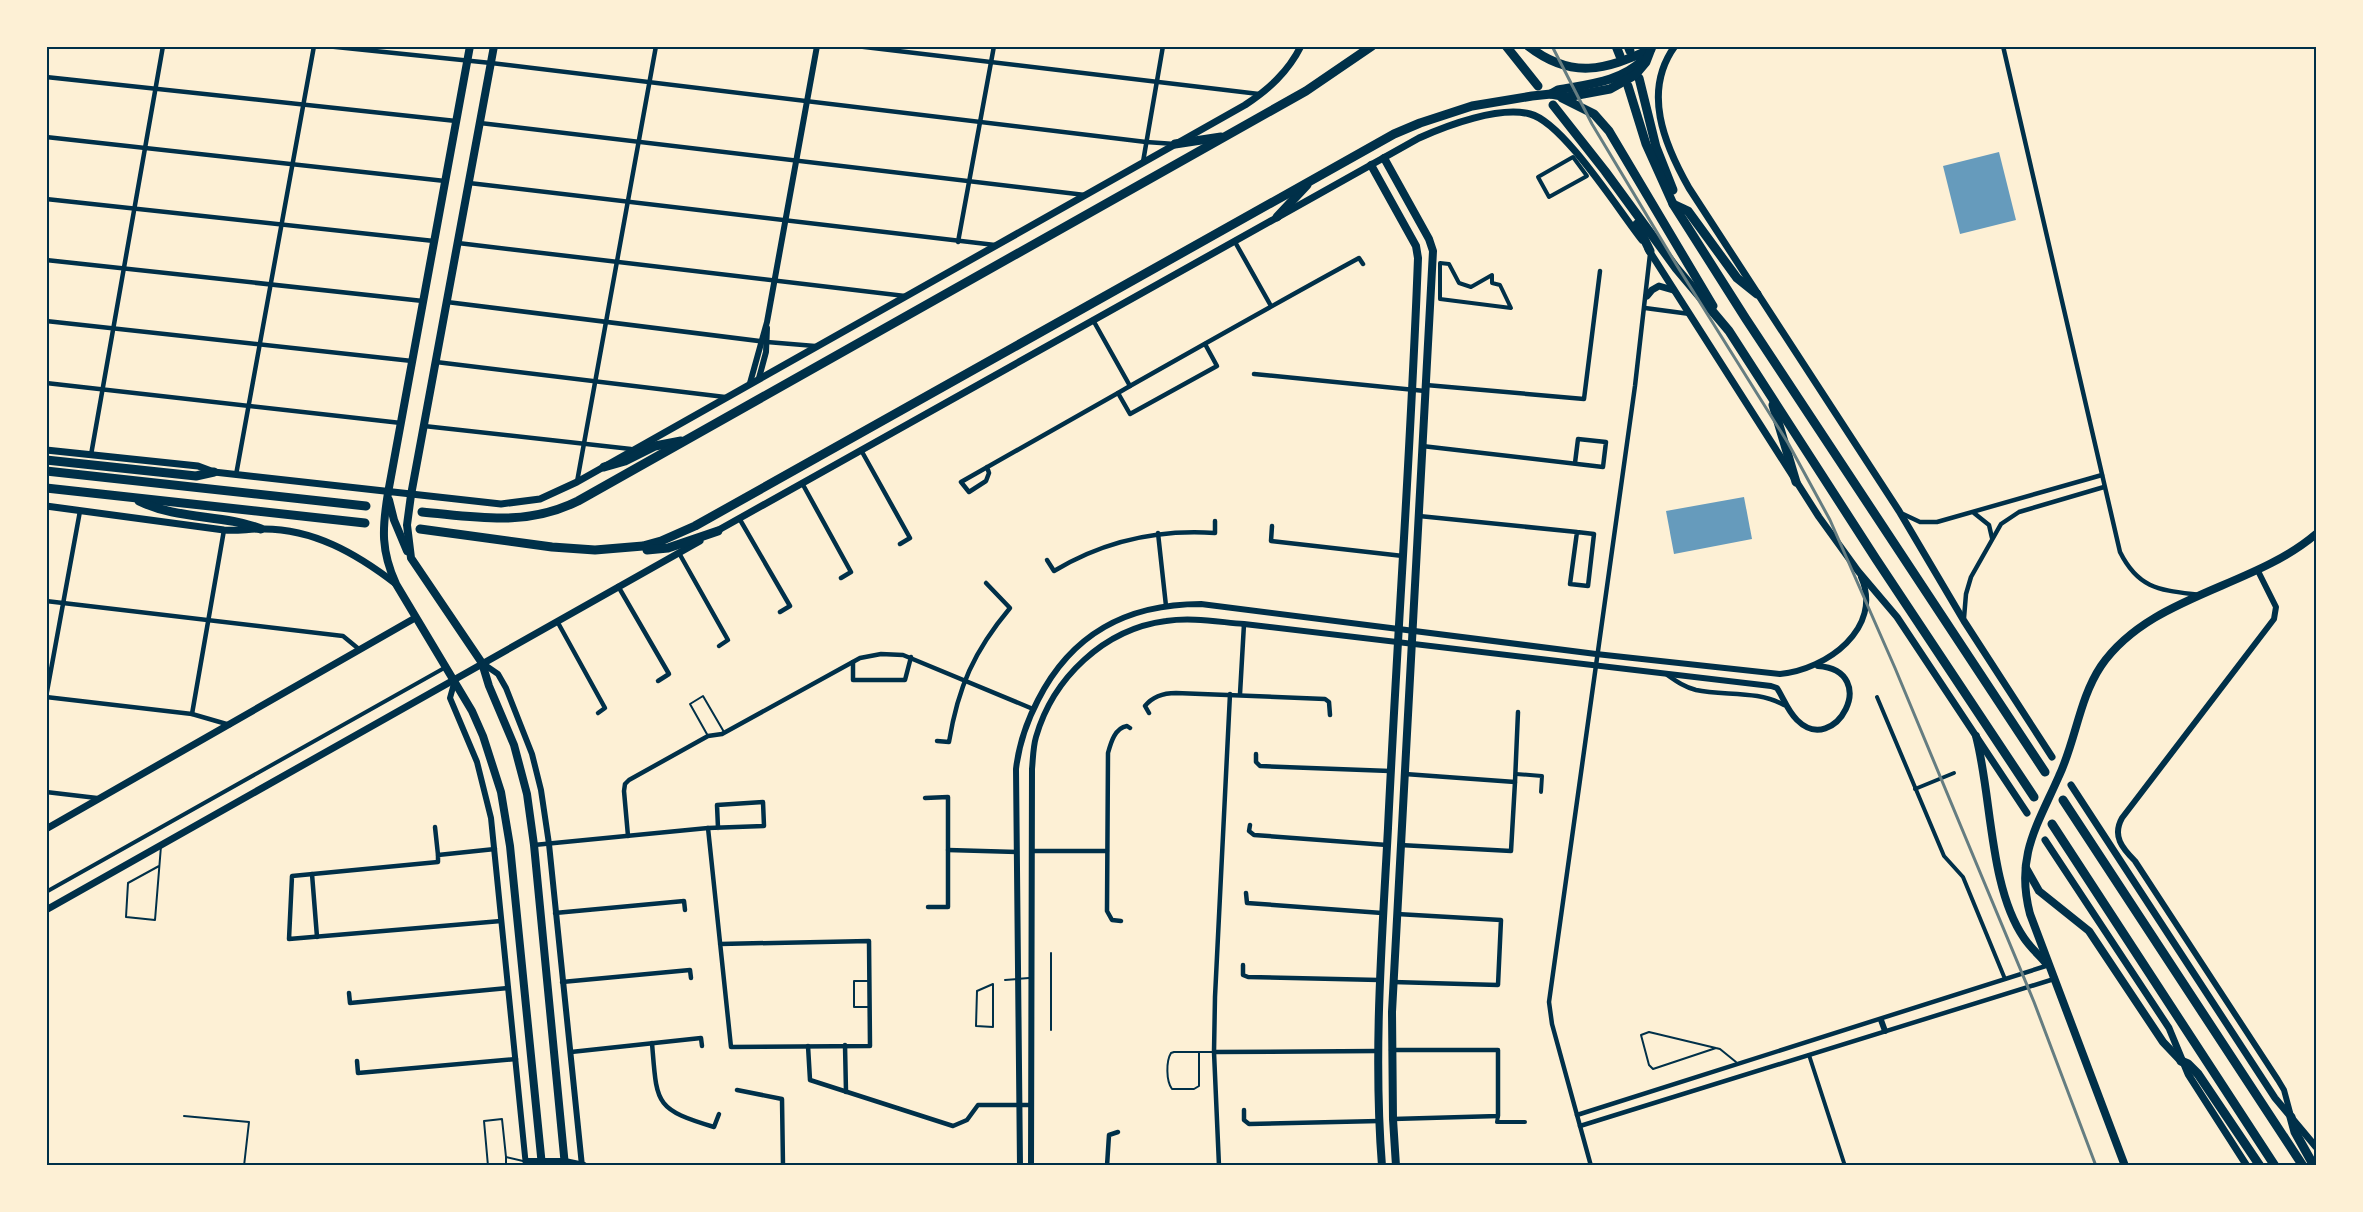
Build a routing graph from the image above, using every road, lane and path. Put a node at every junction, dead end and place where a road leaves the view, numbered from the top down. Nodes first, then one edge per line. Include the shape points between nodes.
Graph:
1 (163, 46) edge
2 (314, 46) edge
3 (326, 46) edge
4 (470, 46) edge
5 (494, 46) edge
6 (656, 46) edge
7 (817, 46) edge
8 (856, 46) edge
9 (994, 46) edge
10 (1163, 46) edge
11 (1301, 46) edge
12 (1372, 46) edge
13 (1506, 46) edge
14 (1528, 46) edge
15 (1675, 46) edge
16 (2002, 46) edge
17 (1653, 48) edge
18 (467, 62) junction
19 (491, 63) junction
20 (991, 63) junction
21 (46, 77) edge
22 (1639, 78) dead end
23 (650, 82) junction
24 (1157, 82) junction
25 (1621, 83) junction
26 (1538, 86) dead end
27 (156, 89) junction
28 (1260, 94) junction
29 (1555, 99) junction
30 (807, 102) junction
31 (303, 104) junction
32 (456, 121) junction
33 (980, 122) junction
34 (480, 123) junction
35 (1226, 136) junction
36 (46, 137) edge
37 (639, 142) junction
38 (1146, 142) junction
39 (1175, 144) junction
40 (145, 148) junction
41 (1384, 158) junction
42 (796, 161) junction
43 (1143, 162) junction
44 (292, 165) junction
45 (1371, 165) junction
46 (1587, 176) joint
47 (1315, 177) junction
48 (445, 181) junction
49 (969, 182) junction
50 (469, 183) junction
51 (1085, 195) junction
52 (46, 199) edge
53 (628, 202) junction
54 (1627, 203) junction
55 (1673, 204) junction
56 (134, 209) junction
57 (1277, 217) junction
58 (785, 221) junction
59 (281, 225) junction
60 (434, 241) junction
61 (958, 242) junction
62 (1234, 242) junction
63 (458, 243) junction
64 (995, 245) junction
65 (1650, 251) junction
66 (46, 260) edge
67 (617, 262) junction
68 (1363, 264) dead end
69 (124, 268) junction
70 (1600, 271) dead end
71 (774, 281) junction
72 (271, 284) junction
73 (1675, 291) junction
74 (1757, 294) junction
75 (906, 296) junction
76 (1647, 296) junction
77 (1440, 299) joint
78 (423, 301) junction
79 (447, 302) junction
80 (1271, 306) junction
81 (1645, 308) junction
82 (1690, 314) junction
83 (1093, 320) junction
84 (46, 321) edge
85 (606, 322) junction
86 (113, 328) junction
87 (1729, 331) junction
88 (763, 342) junction
89 (1204, 344) junction
90 (260, 345) junction
91 (815, 346) junction
92 (412, 362) junction
93 (436, 362) junction
94 (1254, 374) dead end
95 (759, 378) junction
96 (595, 382) junction
97 (46, 383) edge
98 (750, 383) junction
99 (1130, 386) junction
100 (1426, 388) junction
101 (102, 389) junction
102 (1411, 390) junction
103 (1118, 393) junction
104 (1769, 394) junction
105 (725, 397) junction
106 (249, 406) junction
107 (401, 423) junction
108 (424, 426) junction
109 (689, 439) junction
110 (584, 445) junction
111 (1422, 446) junction
112 (631, 449) junction
113 (46, 450) edge
114 (861, 450) junction
115 (91, 455) junction
116 (46, 460) edge
117 (1575, 464) junction
118 (604, 467) junction
119 (987, 467) junction
120 (46, 471) edge
121 (214, 472) junction
122 (236, 475) junction
123 (2102, 476) junction
124 (577, 482) junction
125 (1407, 482) junction
126 (1796, 482) junction
127 (802, 483) junction
128 (1421, 483) junction
129 (2104, 486) junction
130 (46, 488) edge
131 (388, 497) junction
132 (132, 498) junction
133 (411, 498) junction
134 (46, 506) edge
135 (366, 506) dead end
136 (80, 510) junction
137 (1899, 511) junction
138 (422, 512) dead end
139 (1974, 513) junction
140 (1419, 516) junction
141 (739, 518) junction
142 (1215, 520) dead end
143 (365, 523) dead end
144 (1272, 526) dead end
145 (261, 529) junction
146 (420, 529) dead end
147 (224, 530) junction
148 (718, 531) junction
149 (1577, 532) junction
150 (1158, 533) junction
151 (2316, 534) edge
152 (403, 535) junction
153 (1992, 541) junction
154 (900, 544) dead end
155 (620, 549) junction
156 (678, 552) junction
157 (1404, 556) junction
158 (1047, 560) dead end
159 (1858, 571) junction
160 (2258, 571) junction
161 (840, 578) dead end
162 (986, 583) dead end
163 (396, 584) junction
164 (618, 586) junction
165 (2203, 595) junction
166 (46, 602) edge
167 (63, 604) junction
168 (1202, 604) junction
169 (1166, 606) junction
170 (780, 612) dead end
171 (415, 618) junction
172 (208, 620) junction
173 (1199, 620) junction
174 (556, 621) junction
175 (1964, 621) junction
176 (1244, 624) junction
177 (1400, 628) junction
178 (1413, 630) junction
179 (1081, 643) junction
180 (1399, 643) junction
181 (1412, 644) junction
182 (719, 646) dead end
183 (360, 650) junction
184 (1090, 654) junction
185 (1596, 654) junction
186 (912, 657) junction
187 (853, 662) junction
188 (482, 663) junction
189 (1595, 666) junction
190 (446, 667) junction
191 (1811, 667) junction
192 (1664, 673) junction
193 (455, 680) junction
194 (964, 680) junction
195 (658, 681) dead end
196 (1230, 694) junction
197 (1240, 694) junction
198 (46, 697) edge
199 (1877, 697) dead end
200 (1784, 705) junction
201 (1033, 709) junction
202 (598, 712) dead end
203 (1518, 712) dead end
204 (1149, 713) dead end
205 (192, 714) junction
206 (1330, 715) dead end
207 (230, 725) junction
208 (1130, 728) dead end
209 (724, 733) junction
210 (708, 736) junction
211 (1976, 736) junction
212 (937, 741) dead end
213 (1256, 754) dead end
214 (2052, 757) dead end
215 (1016, 769) junction
216 (1032, 769) junction
217 (1390, 771) junction
218 (1954, 772) dead end
219 (2045, 772) dead end
220 (1404, 774) junction
221 (1516, 774) junction
222 (1515, 782) junction
223 (2071, 785) dead end
224 (1915, 789) junction
225 (46, 792) edge
226 (1541, 792) dead end
227 (2034, 797) dead end
228 (100, 798) junction
229 (925, 798) dead end
230 (2063, 800) dead end
231 (2027, 813) dead end
232 (2052, 824) dead end
233 (1250, 825) dead end
234 (435, 827) dead end
235 (708, 828) junction
236 (718, 828) junction
237 (46, 829) edge
238 (628, 836) junction
239 (2045, 840) dead end
240 (549, 844) junction
241 (534, 845) junction
242 (1387, 845) junction
243 (1400, 845) junction
244 (162, 846) junction
245 (495, 849) junction
246 (948, 850) junction
247 (1032, 851) junction
248 (1107, 851) junction
249 (1017, 852) junction
250 (438, 855) junction
251 (2025, 864) junction
252 (159, 866) junction
253 (1385, 873) junction
254 (312, 874) junction
255 (1398, 874) junction
256 (46, 892) edge
257 (1246, 893) dead end
258 (1018, 905) junction
259 (1031, 906) junction
260 (928, 907) dead end
261 (46, 910) edge
262 (685, 910) dead end
263 (555, 913) junction
264 (1382, 913) junction
265 (1396, 914) junction
266 (501, 921) junction
267 (1121, 921) dead end
268 (317, 937) junction
269 (720, 944) junction
270 (1051, 953) dead end
271 (1243, 965) dead end
272 (2049, 965) junction
273 (1018, 977) junction
274 (692, 978) dead end
275 (1030, 978) junction
276 (2054, 979) junction
277 (1005, 980) dead end
278 (1379, 980) junction
279 (2005, 980) junction
280 (869, 981) junction
281 (562, 982) junction
282 (1393, 982) junction
283 (993, 984) joint
284 (508, 988) junction
285 (349, 993) dead end
286 (869, 1007) junction
287 (1881, 1020) junction
288 (1051, 1030) dead end
289 (1885, 1031) junction
290 (652, 1043) junction
291 (702, 1046) dead end
292 (808, 1046) junction
293 (845, 1046) junction
294 (1716, 1048) junction
295 (1391, 1050) junction
296 (1377, 1051) junction
297 (571, 1052) junction
298 (1199, 1052) junction
299 (1214, 1052) junction
300 (1809, 1055) junction
301 (516, 1059) junction
302 (357, 1061) dead end
303 (2181, 1061) junction
304 (1738, 1065) junction
305 (737, 1090) dead end
306 (846, 1092) junction
307 (1020, 1105) junction
308 (1030, 1105) junction
309 (1244, 1110) dead end
310 (719, 1114) dead end
311 (1577, 1115) junction
312 (184, 1116) dead end
313 (1498, 1116) junction
314 (2291, 1117) junction
315 (1393, 1119) junction
316 (1379, 1121) junction
317 (1525, 1122) dead end
318 (1580, 1126) junction
319 (1118, 1132) dead end
320 (2316, 1147) edge
321 (506, 1157) junction
322 (1020, 1158) junction
323 (1031, 1158) junction
324 (526, 1163) edge
325 (542, 1163) edge
326 (565, 1163) edge
327 (583, 1165) edge
328 (244, 1166) edge
329 (488, 1166) edge
330 (506, 1166) edge
331 (783, 1166) edge
332 (1020, 1166) edge
333 (1031, 1166) edge
334 (1107, 1166) edge
335 (1219, 1166) edge
336 (1382, 1166) edge
337 (1396, 1166) edge
338 (1591, 1166) edge
339 (1845, 1166) edge
340 (2126, 1166) edge
341 (2247, 1166) edge
342 (2260, 1166) edge
343 (2275, 1166) edge
344 (2303, 1166) edge
345 (2314, 1166) edge

1 - 27 street
2 - 31 street
3 - 18 street
4 - 18 main road
5 - 19 main road
6 - 23 street
7 - 30 street
8 - 20 street
9 - 20 street
10 - 24 street
11 - 28 main road via 1287,69
12 - 35 highway via 1306,91
13 - 26 highway
14 - 17 highway via 1549,60 1592,69 1612,66
15 - 74 main road via 1661,73 1658,92 1672,158
16 - 123 street
17 - 25 highway via 1642,68
18 - 19 street
18 - 32 main road
19 - 23 street
19 - 34 main road
20 - 24 street
20 - 33 street
21 - 27 street
22 - 55 highway via 1656,147 1674,192
23 - 30 street
23 - 37 street
24 - 28 street
24 - 38 street
25 - 29 highway via 1594,93
25 - 55 highway
27 - 31 street
27 - 40 street
28 - 39 main road
29 - 47 highway via 1518,98 1473,106 1420,123
29 - 54 highway
29 - 87 highway via 1586,109 1605,125
30 - 33 street
30 - 42 street
31 - 32 street
31 - 44 street
32 - 48 main road
33 - 38 street
33 - 49 street
34 - 37 street
34 - 50 main road
35 - 39 highway
35 - 109 highway
36 - 40 street
37 - 42 street
37 - 53 street
38 - 39 street
38 - 43 street
39 - 43 main road
40 - 44 street
40 - 56 street
41 - 45 main road
41 - 65 main road via 1419,138 1458,123 1504,113 1535,115 1549,123 1569,145
41 - 100 main road via 1432,246
42 - 49 street
42 - 58 street
43 - 51 main road
44 - 48 street
44 - 59 street
45 - 57 main road
45 - 102 main road via 1418,252
46 - 46 street via 1550,197 1538,177 1573,157
47 - 57 highway
47 - 155 highway via 689,529 661,541
48 - 60 main road
49 - 51 street
49 - 61 street
50 - 53 street
50 - 63 main road
51 - 64 main road
52 - 56 street
53 - 58 street
53 - 67 street
54 - 65 highway
54 - 87 highway
55 - 74 highway via 1688,211 1737,279
55 - 219 highway
56 - 59 street
56 - 69 street
57 - 62 main road
58 - 61 street
58 - 71 street
59 - 60 street
59 - 72 street
60 - 78 main road
61 - 64 street
62 - 80 street
62 - 83 main road
63 - 67 street
63 - 79 main road
64 - 75 main road
65 - 73 main road
65 - 76 street
66 - 69 street
67 - 71 street
67 - 85 street
68 - 80 street via 1359,258
69 - 72 street
69 - 86 street
70 - 100 street via 1584,399
71 - 75 street
71 - 88 street
72 - 78 street
72 - 90 street
73 - 76 main road via 1659,286
73 - 82 main road
74 - 137 main road
75 - 91 main road
76 - 81 street
77 - 77 street via 1481,305 1511,308 1500,285 1492,283 1492,275 1471,287 1459,283 1449,264 1440,264
78 - 92 main road
79 - 85 street
79 - 93 main road
80 - 89 street
81 - 82 street
81 - 185 street
82 - 126 main road
83 - 99 street
83 - 114 main road
84 - 86 street
85 - 88 street
85 - 96 street
86 - 90 street
86 - 101 street
87 - 104 highway
88 - 91 street
88 - 95 street
88 - 98 street
89 - 99 street
89 - 103 street via 1217,366 1190,382 1130,414
90 - 92 street
90 - 106 street
91 - 95 main road
92 - 107 main road
93 - 96 street
93 - 108 main road
94 - 102 street
95 - 98 main road
96 - 105 street
96 - 110 street
97 - 101 street
98 - 105 main road
99 - 103 street
100 - 102 street
100 - 111 main road
101 - 106 street
101 - 115 street
102 - 125 main road
103 - 119 street
104 - 126 highway
104 - 227 highway
105 - 112 main road
106 - 107 street
106 - 122 street
107 - 131 main road
108 - 110 street
108 - 133 main road
109 - 118 highway via 655,446
109 - 138 highway via 554,512 497,519
110 - 112 street
110 - 124 street
111 - 117 street
111 - 128 main road
112 - 118 main road
113 - 115 main road
114 - 127 main road
114 - 154 street via 910,538
115 - 121 main road via 198,466
116 - 121 highway via 196,476
117 - 117 street via 1578,439 1605,442 1603,467
118 - 124 main road
119 - 119 street via 987,481 969,492 961,482
120 - 135 highway
121 - 122 main road
122 - 131 main road
123 - 129 street
123 - 139 street
124 - 133 main road via 540,499 513,504
125 - 128 main road
125 - 157 main road
126 - 159 main road
127 - 141 main road
127 - 161 street via 851,572
128 - 140 main road
129 - 153 street via 2012,515 1997,529
129 - 165 street via 2120,552 2135,576 2165,591
130 - 132 highway
131 - 133 main road
131 - 152 main road
131 - 163 main road via 383,533 385,556
132 - 143 highway
132 - 145 highway via 153,508
133 - 152 main road
134 - 136 main road
136 - 147 main road
136 - 167 street
137 - 139 street via 1926,523
137 - 175 main road
139 - 153 street via 1989,525
140 - 149 street
140 - 178 main road
141 - 148 main road
141 - 170 street via 790,606
142 - 150 street via 1215,532
144 - 157 street via 1271,541
145 - 147 main road
145 - 163 main road via 330,543
146 - 155 highway via 570,549
147 - 172 street
148 - 155 highway via 668,548
148 - 156 main road
149 - 149 street via 1570,584 1588,586 1594,534
150 - 158 street via 1099,548 1054,571
150 - 169 street
151 - 160 main road via 2294,552
152 - 188 main road via 411,558
153 - 175 street via 1971,577
156 - 164 main road
156 - 182 street via 728,640
157 - 177 main road
159 - 191 street via 1867,599 1860,622 1839,651
159 - 211 main road via 1897,617
160 - 165 main road
160 - 314 street via 2276,606 2274,619 2122,818 2118,836 2278,1080
162 - 194 street via 1010,608 987,636
163 - 171 main road
164 - 174 main road
164 - 195 street via 669,674
165 - 251 main road via 2145,624 2116,647 2090,686
166 - 167 street
167 - 172 street
167 - 198 street
168 - 169 street
168 - 173 street
168 - 177 street
169 - 179 street via 1116,621
171 - 183 main road
171 - 190 main road
172 - 183 street via 343,636
172 - 205 street
173 - 176 street
173 - 184 street via 1168,621 1133,629
174 - 188 main road
174 - 202 street via 605,708
175 - 214 main road
176 - 180 street
176 - 197 street
177 - 178 street
177 - 180 main road
178 - 181 main road
178 - 185 street
179 - 184 street
179 - 201 street via 1056,668
180 - 181 street
180 - 217 main road
181 - 189 street
181 - 220 main road
183 - 207 main road
184 - 216 street via 1053,699 1035,738
185 - 189 street
185 - 191 street via 1764,673 1786,674
186 - 187 street via 888,653
186 - 187 street via 905,680 853,680
186 - 194 street
187 - 209 street
188 - 193 main road
188 - 240 street via 498,674 523,728 538,777
188 - 241 main road via 519,761
189 - 192 street
189 - 311 street via 1549,1002
190 - 193 main road
190 - 256 street
191 - 200 street via 1826,667 1847,683 1849,704 1842,716 1825,728 1812,728 1798,721
192 - 200 street via 1696,690 1768,698
192 - 200 street via 1771,686 1777,688
193 - 244 main road
193 - 245 street via 450,698 480,770
193 - 325 main road via 483,736 501,792 510,846
194 - 201 street
194 - 212 street via 954,708 949,742
196 - 197 street
196 - 204 street via 1168,693 1147,704
196 - 299 street
197 - 206 street via 1325,699
198 - 205 street
199 - 224 street
201 - 215 street via 1023,729
203 - 221 street
205 - 207 street
207 - 228 main road
208 - 248 street via 1121,727 1108,753
209 - 210 street
209 - 210 lane via 703,696 690,704
210 - 238 street via 625,784
211 - 231 main road
211 - 272 main road via 2005,896 2023,937
213 - 217 street via 1260,766
215 - 216 street
215 - 249 street
216 - 247 street
217 - 242 main road
218 - 224 street
220 - 222 street
220 - 243 main road
221 - 222 street
221 - 226 street via 1542,776
222 - 243 street via 1511,851
223 - 314 main road
224 - 279 street via 1944,856 1963,877
225 - 228 street
228 - 237 main road
229 - 246 street via 948,798
230 - 344 highway
232 - 343 highway
233 - 242 street via 1254,835
234 - 250 street
235 - 236 street
235 - 238 street
235 - 269 street
236 - 236 street via 717,805 764,802 764,826
238 - 240 street
239 - 303 main road via 2169,1028
240 - 241 street
240 - 263 street
241 - 326 main road
242 - 253 main road
243 - 255 main road
244 - 252 lane
244 - 261 main road
245 - 250 street
245 - 266 street
246 - 249 street
246 - 260 street via 948,907
247 - 248 street
247 - 259 street
248 - 267 street via 1107,911 1112,920
249 - 258 street
250 - 254 street via 438,862
251 - 272 main road via 2026,900
251 - 303 main road via 2039,891 2089,931 2163,1042
252 - 252 lane via 129,883 126,917 155,920
253 - 255 main road
253 - 264 main road
254 - 268 street
254 - 268 street via 292,876 289,939
255 - 265 main road
257 - 264 street via 1247,903
258 - 259 street
258 - 273 street
259 - 275 street
262 - 263 street via 684,901
263 - 281 street
264 - 278 main road
265 - 282 main road
265 - 282 street via 1501,920 1498,985
266 - 268 street
266 - 284 street
269 - 280 street via 869,941
269 - 292 street via 731,1047
270 - 288 lane
271 - 278 street via 1243,975 1248,977
272 - 276 main road
272 - 279 street
273 - 275 lane
273 - 277 lane
273 - 307 street
274 - 281 street via 690,970
275 - 308 street
276 - 289 street
276 - 340 main road
278 - 296 main road
279 - 287 street
280 - 286 street
280 - 286 lane via 854,981 854,1007
281 - 297 street
282 - 295 main road
283 - 283 lane via 977,991 976,1026 993,1027
284 - 285 street via 350,1003
284 - 301 street
286 - 293 street via 870,1046
287 - 289 street
287 - 304 street
289 - 300 street
290 - 291 street via 701,1038
290 - 297 street
290 - 310 street via 657,1089 669,1110 714,1127
292 - 293 street
292 - 306 street via 810,1080
293 - 306 street
294 - 294 lane via 1653,1069 1641,1035 1649,1032
294 - 304 lane
295 - 313 street via 1498,1050
295 - 315 main road
296 - 299 street
296 - 316 main road
297 - 327 street
298 - 298 lane via 1169,1055 1172,1089 1199,1086
298 - 299 lane
299 - 335 street
300 - 318 street
300 - 339 street
301 - 302 street via 358,1073
301 - 324 street
303 - 341 main road
303 - 342 highway via 2199,1074
304 - 311 street
305 - 331 street via 782,1099
306 - 307 street via 953,1125 967,1120 978,1105
307 - 308 street
307 - 322 street
308 - 323 street
309 - 316 street via 1244,1120 1249,1124
311 - 318 street
312 - 328 lane via 249,1122
313 - 315 street
313 - 317 street via 1497,1122
314 - 320 main road
314 - 345 highway
315 - 337 main road
316 - 336 main road
318 - 338 street
319 - 334 street via 1107,1140
321 - 324 lane
321 - 329 lane via 502,1119 484,1121
321 - 330 lane
322 - 323 street
322 - 332 street
323 - 333 street
324 - 325 street
325 - 326 street
326 - 327 street

